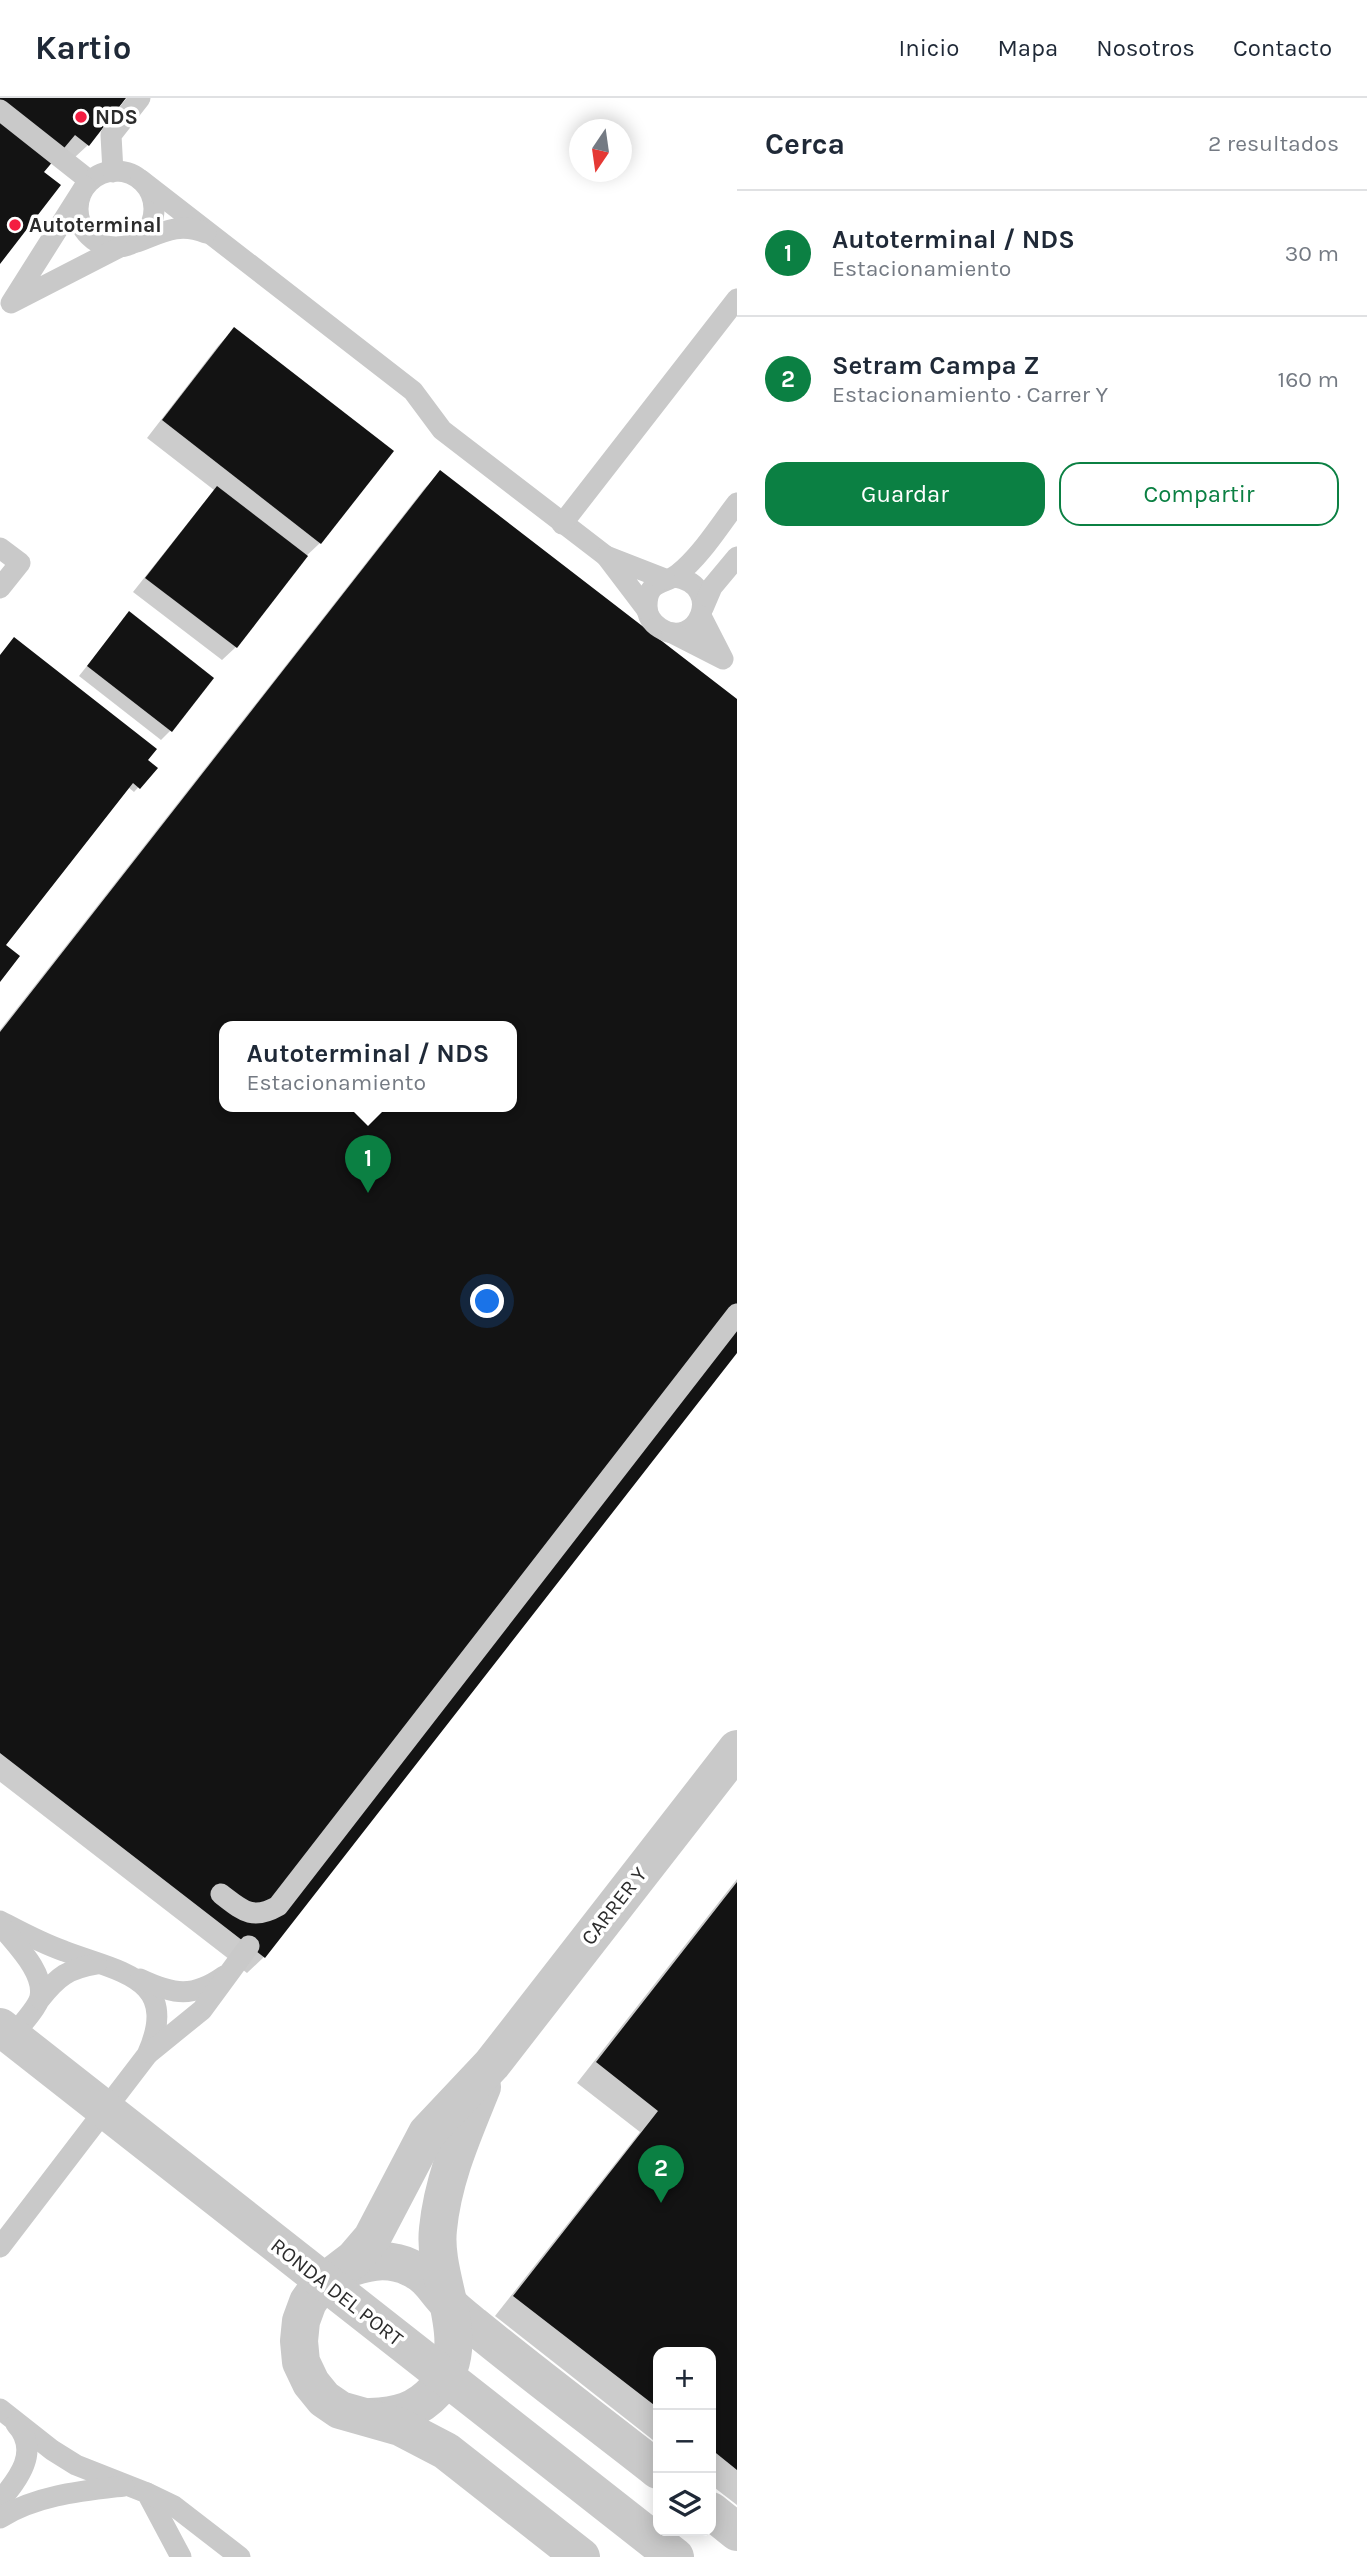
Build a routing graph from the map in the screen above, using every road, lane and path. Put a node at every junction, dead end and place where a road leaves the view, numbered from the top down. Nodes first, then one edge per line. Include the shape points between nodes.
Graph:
1 (140, 98) edge
2 (0, 110) edge
3 (113, 172) junction
4 (141, 180) junction
5 (88, 184) junction
6 (211, 236) junction
7 (126, 245) junction
8 (737, 299) edge
9 (5, 310) edge
10 (737, 503) edge
11 (562, 524) junction
12 (0, 548) edge
13 (606, 556) junction
14 (737, 556) edge
15 (670, 578) junction
16 (0, 588) edge
17 (647, 610) junction
18 (702, 612) junction
19 (672, 634) junction
20 (730, 664) edge
21 (737, 1314) edge
22 (737, 1749) edge
23 (221, 1894) dead end
24 (0, 1922) edge
25 (249, 1946) dead end
26 (99, 1964) junction
27 (229, 1973) junction
28 (134, 1976) junction
29 (40, 1999) junction
30 (0, 2027) edge
31 (0, 2051) edge
32 (147, 2055) junction
33 (492, 2064) junction
34 (0, 2247) edge
35 (339, 2272) junction
36 (447, 2303) junction
37 (4, 2413) edge
38 (361, 2417) junction
39 (653, 2466) edge
40 (137, 2489) junction
41 (0, 2501) edge
42 (716, 2515) edge
43 (0, 2518) edge
44 (737, 2532) edge
45 (181, 2557) edge
46 (240, 2557) edge
47 (581, 2557) edge
48 (674, 2557) edge

1 - 3 lane via 111,135
2 - 5 lane
3 - 4 lane
3 - 5 lane
4 - 6 lane
4 - 7 lane via 154,202 154,215 143,236
5 - 7 lane via 79,197 78,210 86,233 107,246
5 - 9 lane
6 - 7 lane via 184,227
6 - 11 lane via 413,391 442,430
7 - 9 lane
8 - 11 lane
10 - 15 lane via 687,566
11 - 13 lane
12 - 16 lane via 20,563
13 - 15 lane
13 - 17 lane
14 - 18 lane via 712,587
15 - 17 lane via 650,591
15 - 18 lane via 692,584 702,598
17 - 19 lane via 657,626
18 - 19 lane via 690,629
18 - 20 lane
19 - 20 lane
21 - 23 lane via 278,1906 256,1914 243,1911
22 - 33 street, CARRER Y
24 - 26 lane
24 - 29 lane via 36,1972
25 - 27 lane
26 - 28 lane
26 - 29 lane via 63,1974
27 - 28 lane via 209,1987 191,1992 171,1992
27 - 32 lane via 202,2010
28 - 32 lane via 155,2002 156,2036
29 - 31 lane
30 - 48 street, RONDA DEL PORT, bridge
32 - 34 lane
33 - 35 street via 426,2133 372,2238
33 - 36 street via 444,2187 437,2232
35 - 36 street via 361,2263 397,2262 427,2278
35 - 38 street via 320,2285 308,2302 301,2321 301,2362 324,2399
36 - 38 street via 454,2344 443,2382 423,2404 408,2412
36 - 39 street
37 - 40 lane via 76,2465
37 - 41 lane via 20,2428 28,2454 25,2467
38 - 47 street via 400,2427 446,2451
40 - 43 lane via 70,2492
40 - 45 lane
40 - 46 lane via 174,2505
42 - 44 street

